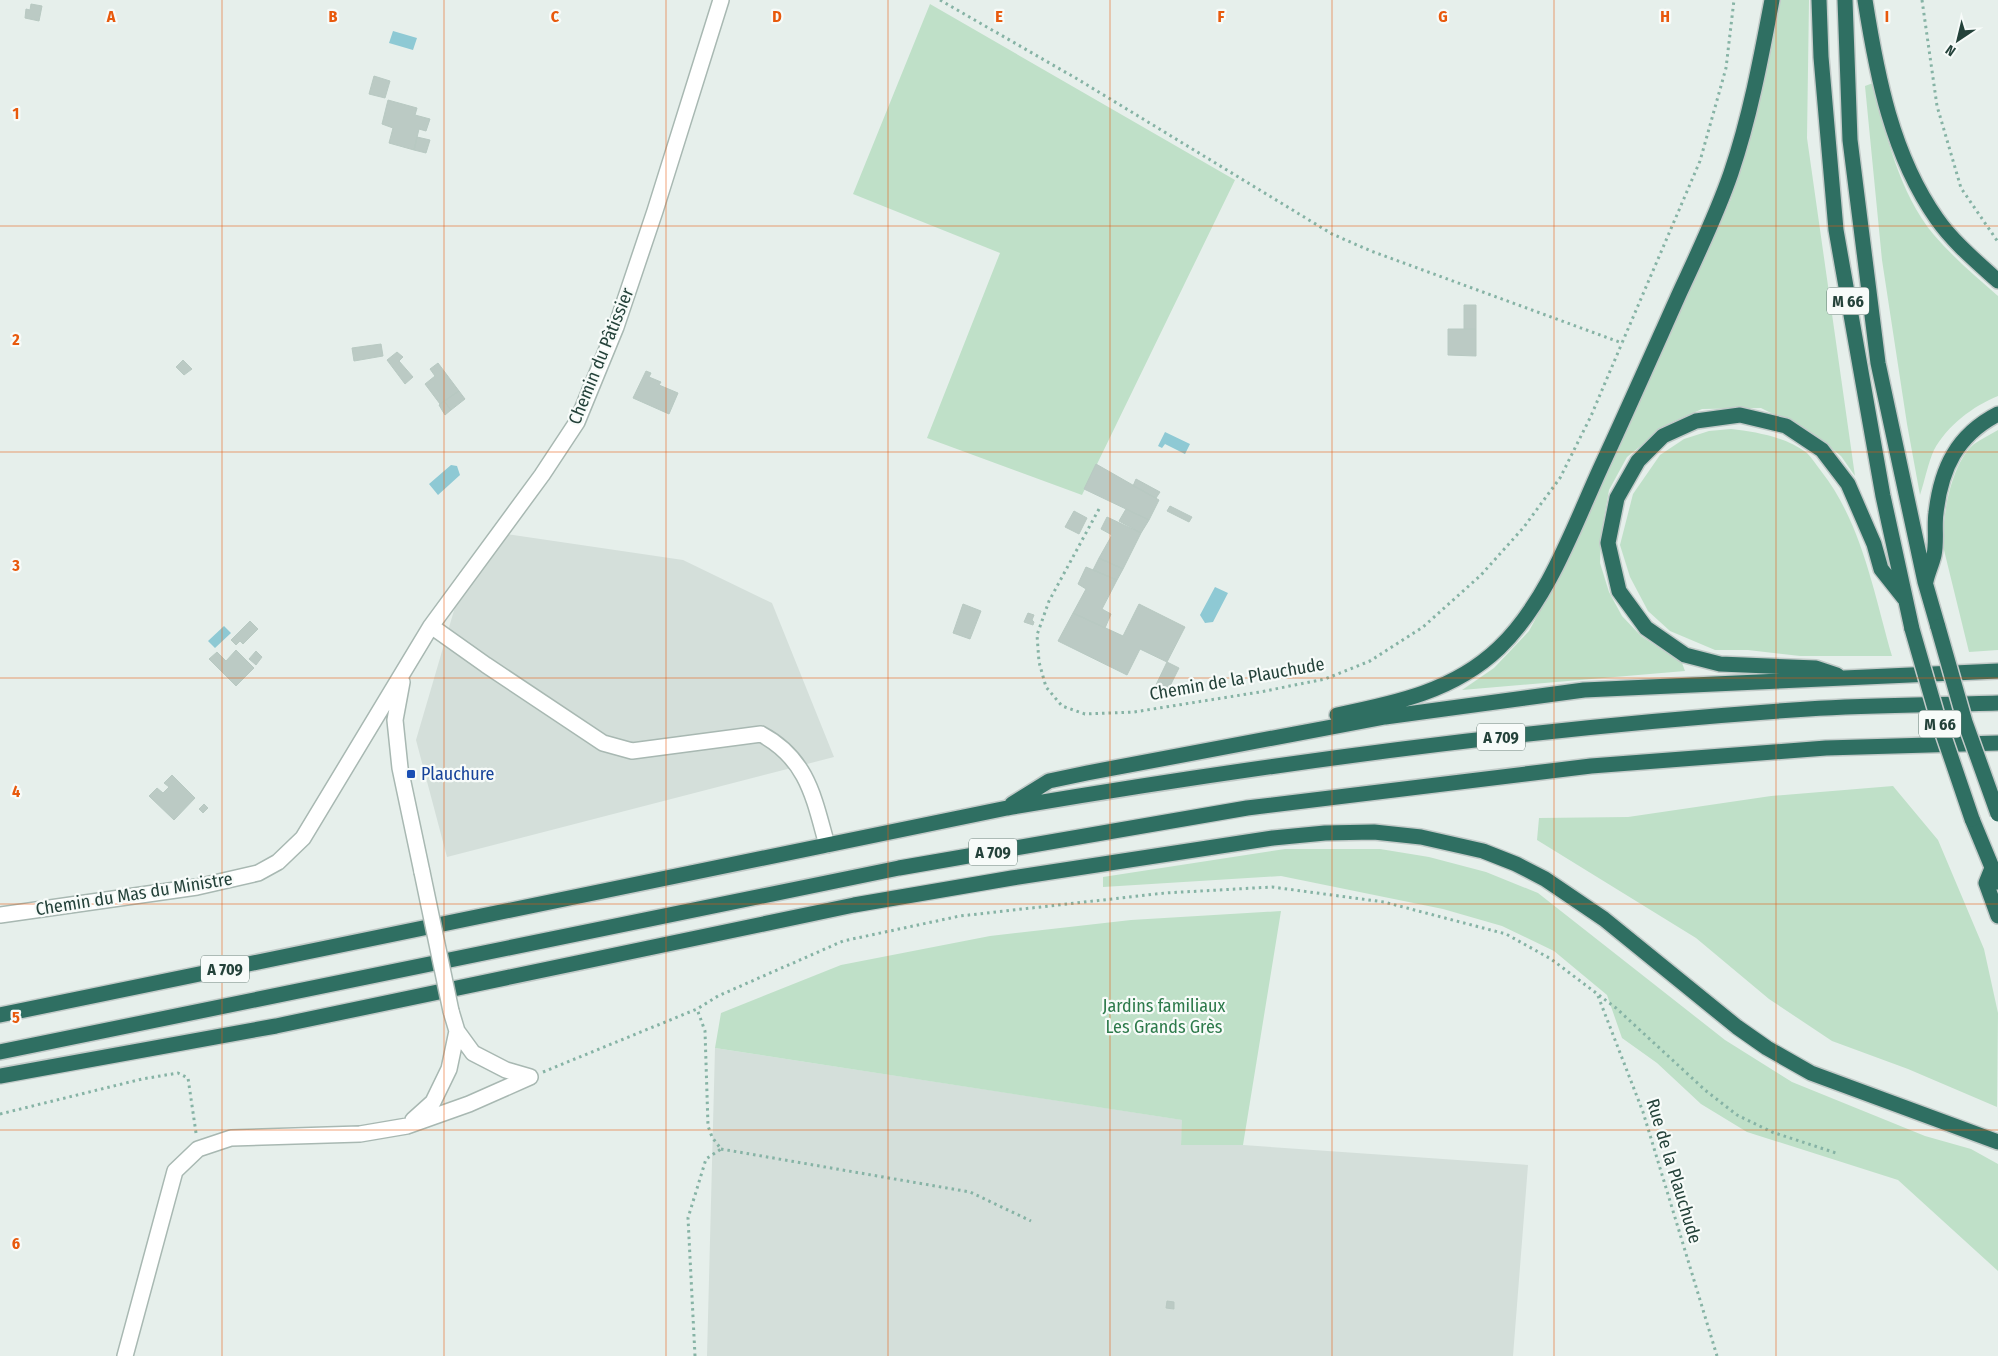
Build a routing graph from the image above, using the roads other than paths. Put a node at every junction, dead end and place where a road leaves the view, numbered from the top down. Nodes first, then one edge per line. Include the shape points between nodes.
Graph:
1 (721, 0) edge
2 (1772, 0) edge
3 (1819, 0) edge
4 (1845, 0) edge
5 (1865, 0) edge
6 (1998, 281) edge
7 (1998, 414) edge
8 (1925, 582) junction
9 (1904, 598) junction
10 (431, 626) junction
11 (1998, 672) edge
12 (404, 673) junction
13 (1843, 678) junction
14 (1998, 703) edge
15 (1286, 734) junction
16 (1998, 743) edge
17 (1007, 808) junction
18 (1998, 814) edge
19 (827, 845) junction
20 (1992, 868) junction
21 (1998, 882) edge
22 (0, 915) edge
23 (1998, 916) edge
24 (0, 1016) edge
25 (457, 1031) junction
26 (0, 1052) edge
27 (0, 1076) edge
28 (406, 1126) junction
29 (1998, 1142) edge
30 (125, 1356) edge

1 - 10 street, Chemin du Pâtissier via 625,300 577,422
2 - 15 highway via 1747,119 1717,210 1576,522 1532,606 1500,646 1458,679 1392,703 1318,719
3 - 9 highway, M 66 via 1836,230
4 - 8 highway, M 66 via 1850,140 1878,363
5 - 6 highway via 1888,116 1908,171 1937,220
7 - 8 highway via 1968,434 1949,460 1940,489 1934,553
8 - 18 highway, M 66, bridge via 1965,722
9 - 13 highway via 1881,569 1874,544 1848,484 1822,450 1786,426 1740,415 1696,420 1663,436 1638,461 1616,498 1608,543 1619,591 1646,628 1685,655 1720,664 1816,668
9 - 20 highway, M 66, bridge via 1938,719
10 - 12 street, Chemin du Pâtissier
10 - 19 street via 603,744 632,751 761,734 776,742 809,784
11 - 13 highway
12 - 22 street, Chemin du Mas du Ministre via 303,838 278,862 258,873 197,887
12 - 25 street, bridge via 395,720 400,768
13 - 15 highway via 1584,690 1410,713
14 - 17 highway, A 709 via 1809,709 1542,732 1173,780
15 - 17 highway via 1049,781
16 - 26 highway, A 709 via 1826,748 1591,766 1247,808 899,868
17 - 19 highway, A 709
19 - 24 highway, A 709
20 - 21 highway, M 66
20 - 23 highway, M 66 via 1986,883
25 - 28 street via 449,1068 433,1102
25 - 28 street via 473,1053 506,1070 530,1077 469,1104
27 - 29 highway via 276,1026 854,905 1273,838 1374,832 1421,837 1474,849 1516,864 1545,879 1604,919 1766,1048 1811,1073
28 - 30 street via 360,1134 231,1138 198,1149 175,1171

